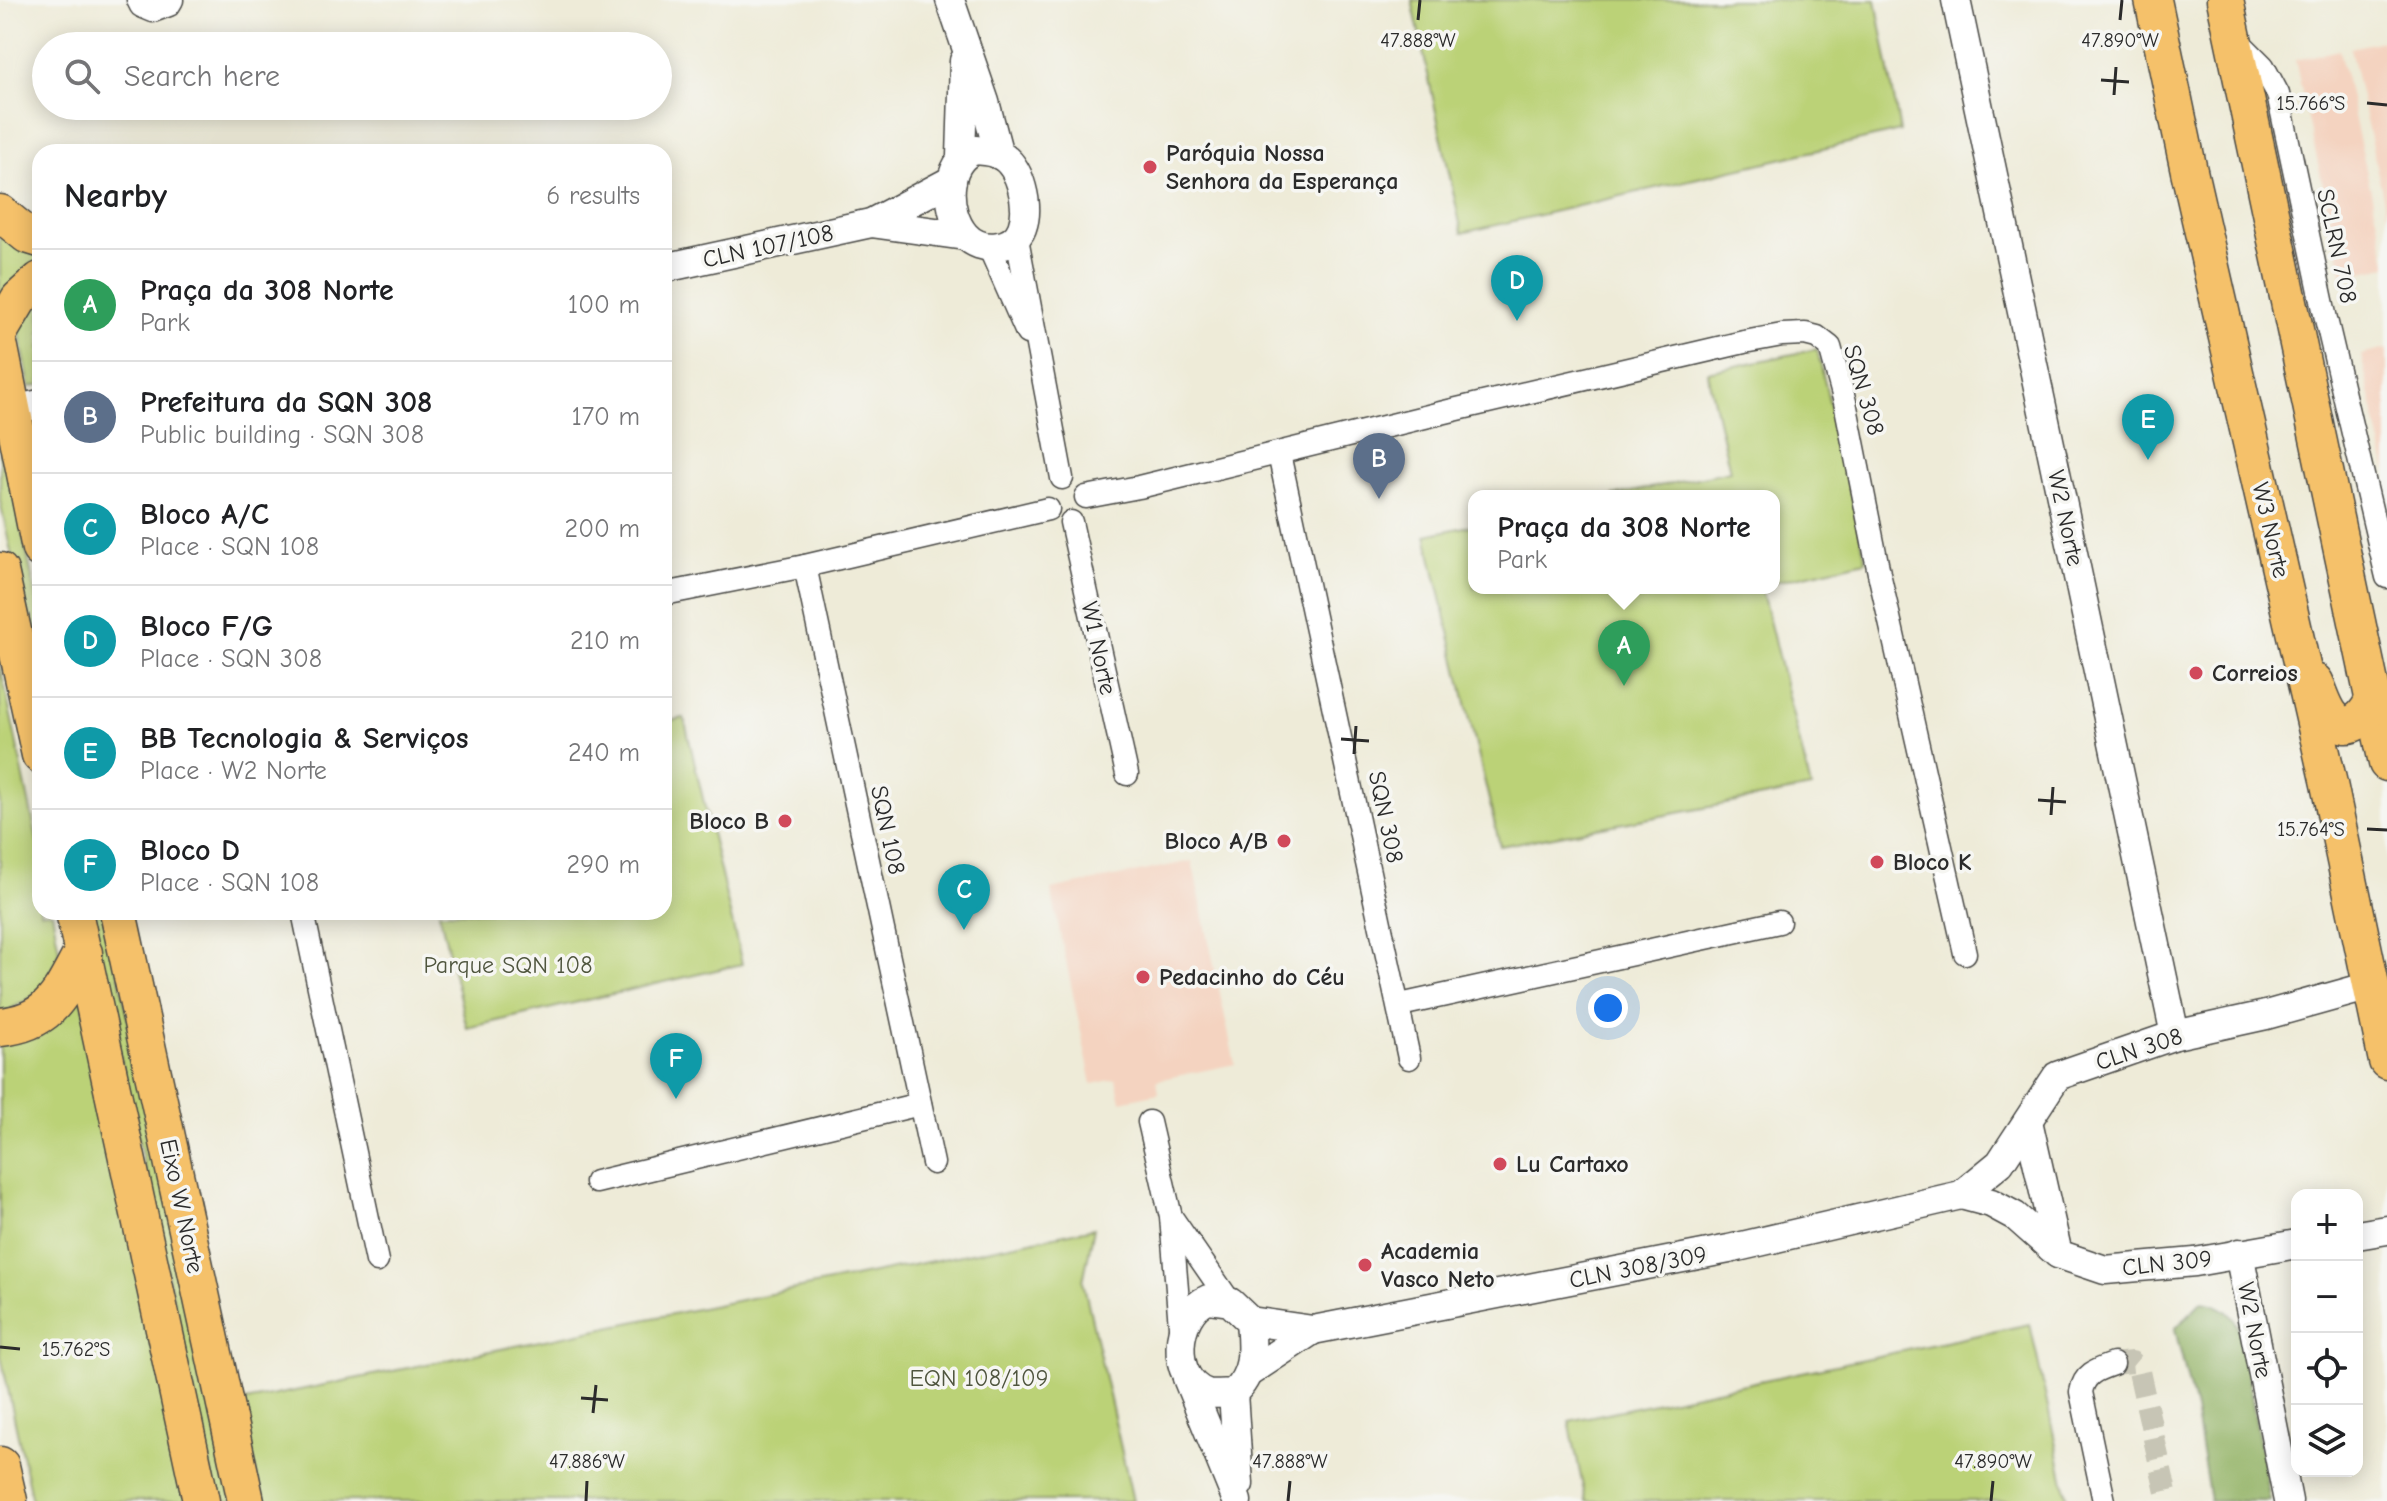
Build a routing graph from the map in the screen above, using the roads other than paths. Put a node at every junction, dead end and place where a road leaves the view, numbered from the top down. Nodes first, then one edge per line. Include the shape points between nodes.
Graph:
1 (138, 0) edge
2 (172, 0) edge
3 (950, 0) edge
4 (1956, 0) edge
5 (2153, 0) edge
6 (2228, 16) edge
7 (965, 44) junction
8 (999, 155) junction
9 (956, 169) junction
10 (0, 213) edge
11 (871, 223) junction
12 (32, 237) edge
13 (1017, 238) junction
14 (977, 241) junction
15 (672, 266) edge
16 (32, 287) edge
17 (0, 331) edge
18 (0, 348) edge
19 (1039, 360) junction
20 (1279, 454) junction
21 (1062, 478) junction
22 (32, 480) edge
23 (1086, 497) junction
24 (1048, 509) junction
25 (1071, 522) junction
26 (805, 566) junction
27 (0, 571) edge
28 (2387, 577) edge
29 (672, 592) edge
30 (2296, 640) junction
31 (2374, 697) junction
32 (32, 718) edge
33 (2387, 763) edge
34 (1127, 774) dead end
35 (2387, 778) edge
36 (2329, 784) junction
37 (76, 920) edge
38 (120, 920) edge
39 (305, 920) edge
40 (1779, 922) dead end
41 (83, 953) junction
42 (1965, 953) dead end
43 (2370, 986) junction
44 (1400, 1005) junction
45 (0, 1027) edge
46 (2175, 1035) junction
47 (1409, 1058) dead end
48 (2387, 1061) edge
49 (920, 1104) junction
50 (2028, 1121) junction
51 (1149, 1122) dead end
52 (933, 1163) dead end
53 (596, 1182) dead end
54 (1961, 1195) junction
55 (1171, 1217) junction
56 (2387, 1230) edge
57 (2363, 1234) edge
58 (2291, 1245) edge
59 (2239, 1253) junction
60 (2058, 1254) junction
61 (377, 1261) dead end
62 (1240, 1312) junction
63 (1313, 1330) junction
64 (1181, 1339) junction
65 (2113, 1364) dead end
66 (1184, 1370) junction
67 (1241, 1383) junction
68 (0, 1466) edge
69 (8, 1501) edge
70 (201, 1501) edge
71 (246, 1501) edge
72 (1238, 1501) edge
73 (2104, 1501) edge
74 (2288, 1501) edge

1 - 2 street via 153,11
3 - 7 street
4 - 46 street, W2 Norte
5 - 30 main road, W3 Norte
6 - 28 street, SCLRN 708 via 2278,94
6 - 31 main road
7 - 8 street
7 - 9 street
8 - 9 street via 975,150
8 - 13 street via 1014,170 1025,204
9 - 11 street, CLN 107/108
9 - 14 street via 951,198
10 - 12 main road
11 - 14 street, CLN 107/108
11 - 15 street, CLN 107/108
13 - 14 street via 1004,246
13 - 19 street
14 - 19 street
16 - 17 main road
18 - 22 main road
19 - 21 street
20 - 23 street, SQN 308
20 - 42 street, SQN 308 via 1744,342 1782,335 1817,337 1830,347 1845,402
20 - 44 street, SQN 308
21 - 23 street via 1084,487
21 - 24 street via 1049,488
23 - 25 street via 1080,517
24 - 25 street via 1052,516
24 - 26 street
25 - 34 street, W1 Norte
26 - 29 street
26 - 49 street, SQN 108
27 - 32 main road
30 - 31 main road via 2332,718 2347,723 2362,719
30 - 36 main road, W3 Norte
31 - 33 main road
35 - 36 main road via 2373,759 2360,756 2340,761
36 - 43 main road, W3 Norte
37 - 41 main road, Eixo W Norte
38 - 71 main road, Eixo W Norte
39 - 61 street
40 - 44 street
41 - 45 highway via 57,1002 30,1021
41 - 70 main road, Eixo W Norte
43 - 46 street, CLN 308
43 - 48 main road, W3 Norte
44 - 47 street, SQN 308
46 - 50 street, CLN 308 via 2057,1076
49 - 52 street, SQN 108
49 - 53 street
50 - 54 street, CLN 308 via 2000,1163
50 - 60 street
51 - 55 street
54 - 60 street, CLN 309 via 2015,1216
54 - 63 street, CLN 308/309 via 1729,1249
55 - 62 street
55 - 64 street
56 - 57 street
58 - 59 street, CLN 309
59 - 60 street, CLN 309 via 2105,1270
59 - 74 street, W2 Norte
62 - 63 street, CLN 308/309
62 - 64 street via 1208,1299 1198,1303 1188,1314
62 - 67 street via 1252,1358
63 - 67 street, CLN 308/309
64 - 66 street
65 - 73 street via 2089,1374 2081,1392
66 - 67 street via 1208,1393
66 - 72 street
67 - 72 street
68 - 69 highway

